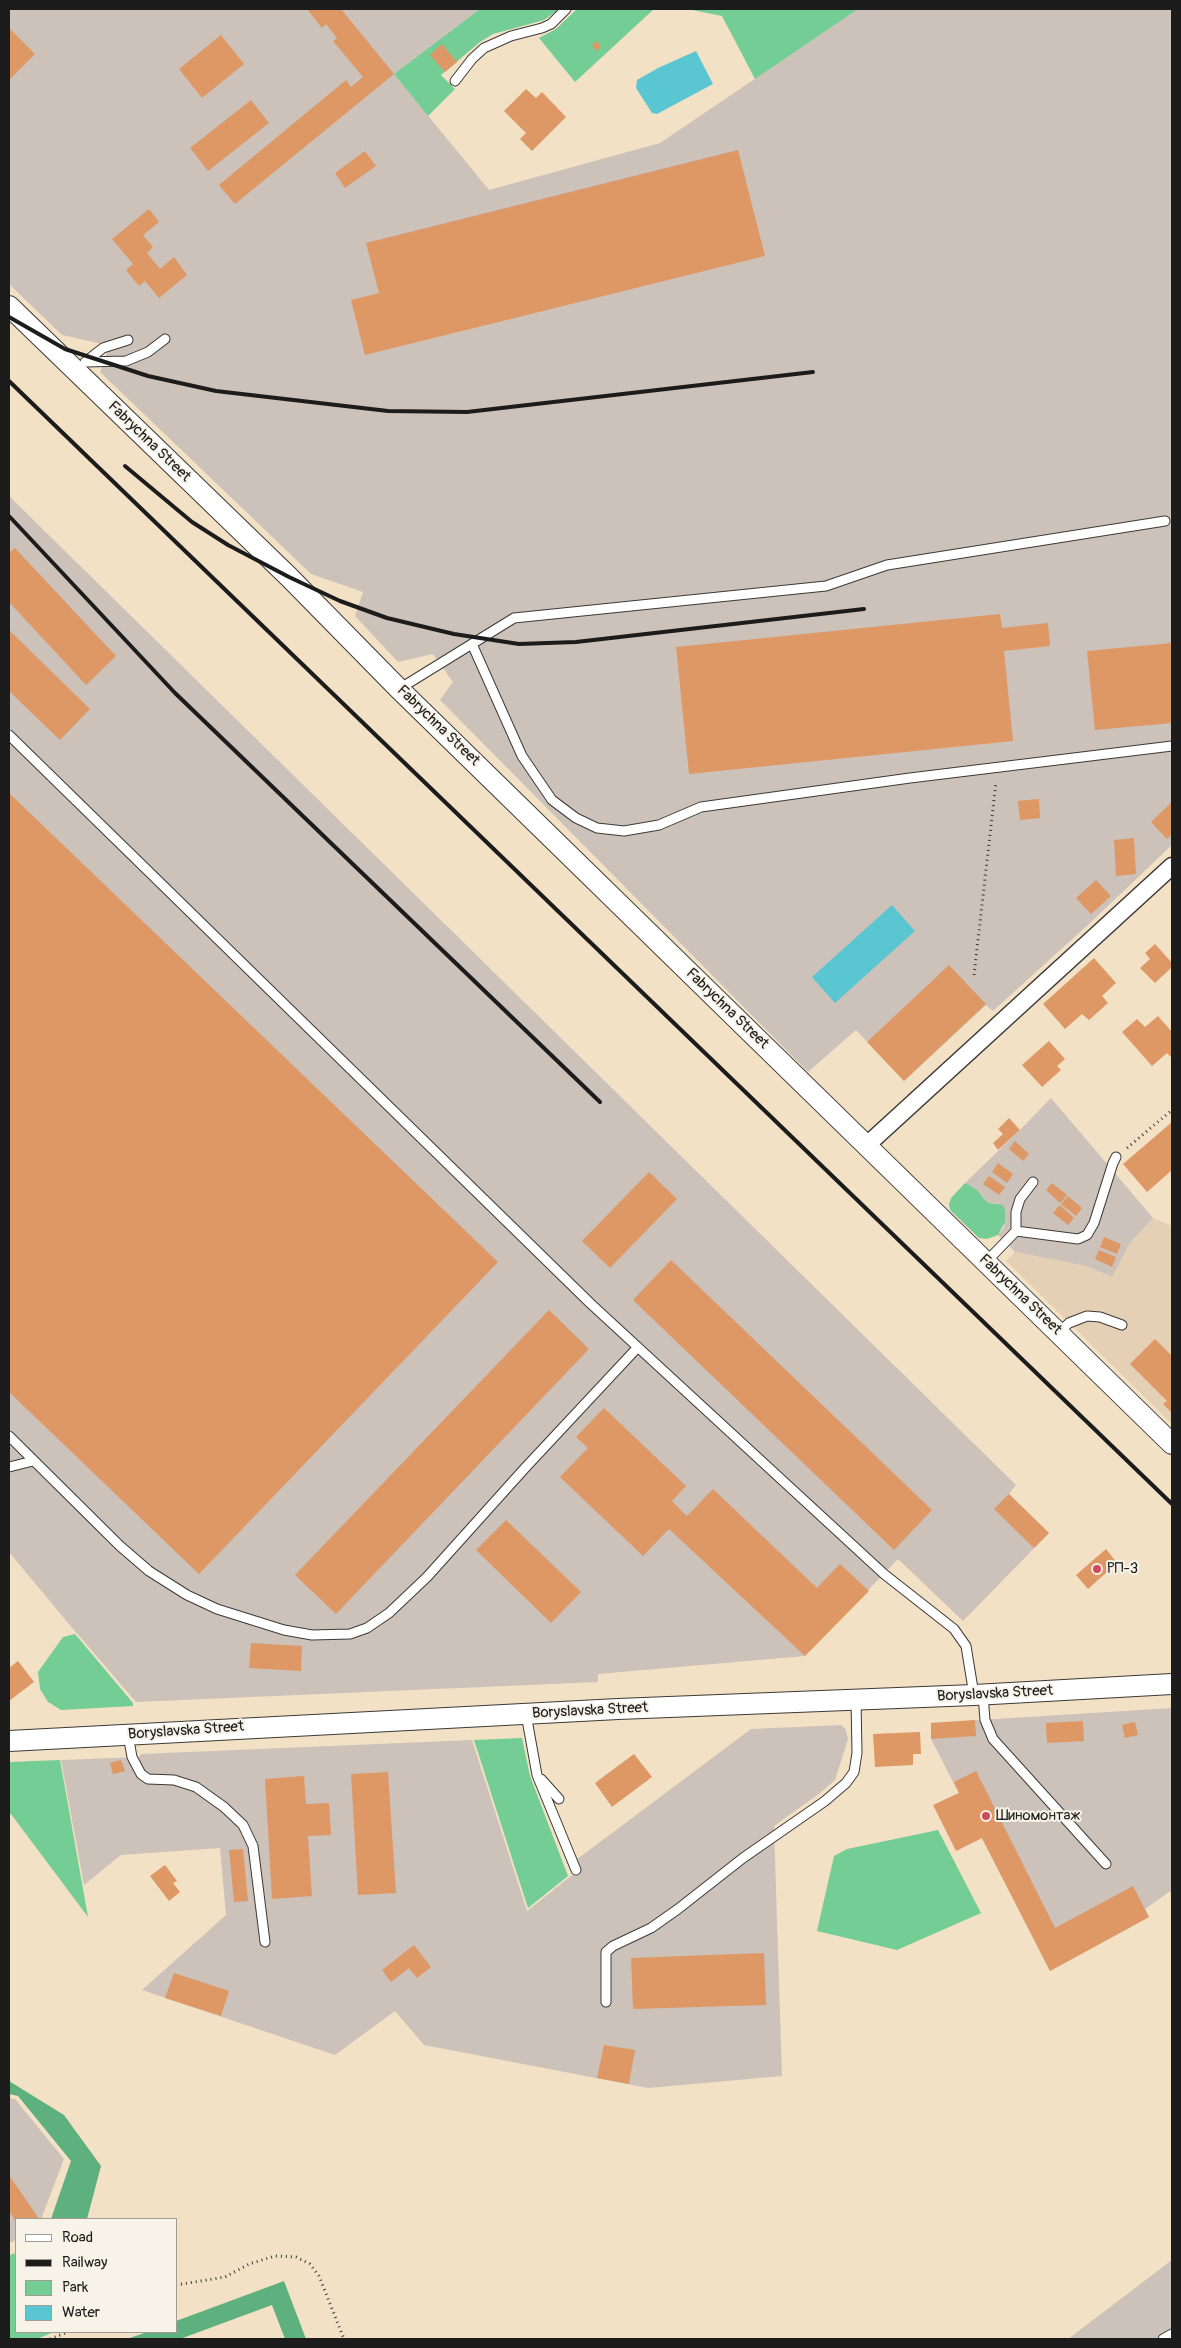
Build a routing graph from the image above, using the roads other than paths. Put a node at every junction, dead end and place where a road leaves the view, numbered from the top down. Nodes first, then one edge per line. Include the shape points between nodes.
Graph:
1 (566, 9) edge
2 (455, 81) dead end
3 (9, 306) edge
4 (166, 339) dead end
5 (128, 340) dead end
6 (81, 366) junction
7 (1165, 520) dead end
8 (472, 644) junction
9 (399, 688) junction
10 (9, 735) edge
11 (1172, 746) edge
12 (1172, 866) edge
13 (868, 1146) junction
14 (1116, 1157) road end
15 (1033, 1182) dead end
16 (1016, 1231) junction
17 (986, 1262) junction
18 (1122, 1325) dead end
19 (1058, 1333) junction
20 (638, 1347) junction
21 (9, 1436) edge
22 (1172, 1444) edge
23 (33, 1460) junction
24 (9, 1467) edge
25 (1172, 1684) edge
26 (978, 1695) junction
27 (856, 1700) junction
28 (526, 1714) junction
29 (128, 1735) junction
30 (9, 1741) edge
31 (537, 1775) junction
32 (559, 1799) dead end
33 (1106, 1864) dead end
34 (576, 1870) dead end
35 (265, 1942) dead end
36 (606, 2002) dead end
37 (1172, 2334) edge
38 (1164, 2339) edge

1 - 2 lane via 551,24 484,48
3 - 6 street, Fabrychna Street
4 - 6 lane via 148,352 126,361
5 - 6 lane via 103,348
6 - 9 street, Fabrychna Street
7 - 8 lane via 886,565 826,586 514,618
8 - 9 lane
8 - 11 lane via 527,764 552,800 576,818 597,828 624,831 659,825 701,807
9 - 13 street, Fabrychna Street
10 - 20 lane
12 - 13 street
13 - 17 street, Fabrychna Street
14 - 16 lane via 1094,1223 1086,1235 1078,1240
15 - 16 lane via 1020,1199
16 - 17 lane
17 - 19 street, Fabrychna Street
18 - 19 lane via 1087,1316 1069,1323
19 - 22 street, Fabrychna Street
20 - 23 lane via 427,1577 389,1613 367,1628 350,1634 312,1635 284,1630 217,1609 187,1595 149,1571 120,1546
20 - 26 lane via 884,1574 954,1629 966,1646
21 - 23 lane
23 - 24 lane
25 - 26 street, Boryslavska Street
26 - 27 street, Boryslavska Street
26 - 33 lane via 992,1739
27 - 28 street, Boryslavska Street
27 - 36 lane via 857,1753 854,1772 846,1783 678,1909 606,1952
28 - 29 street, Boryslavska Street
28 - 31 lane
29 - 30 street, Boryslavska Street
29 - 35 lane via 132,1757 141,1774 148,1779 174,1780 196,1787 242,1825 253,1846
31 - 32 lane
31 - 34 lane
37 - 38 lane

